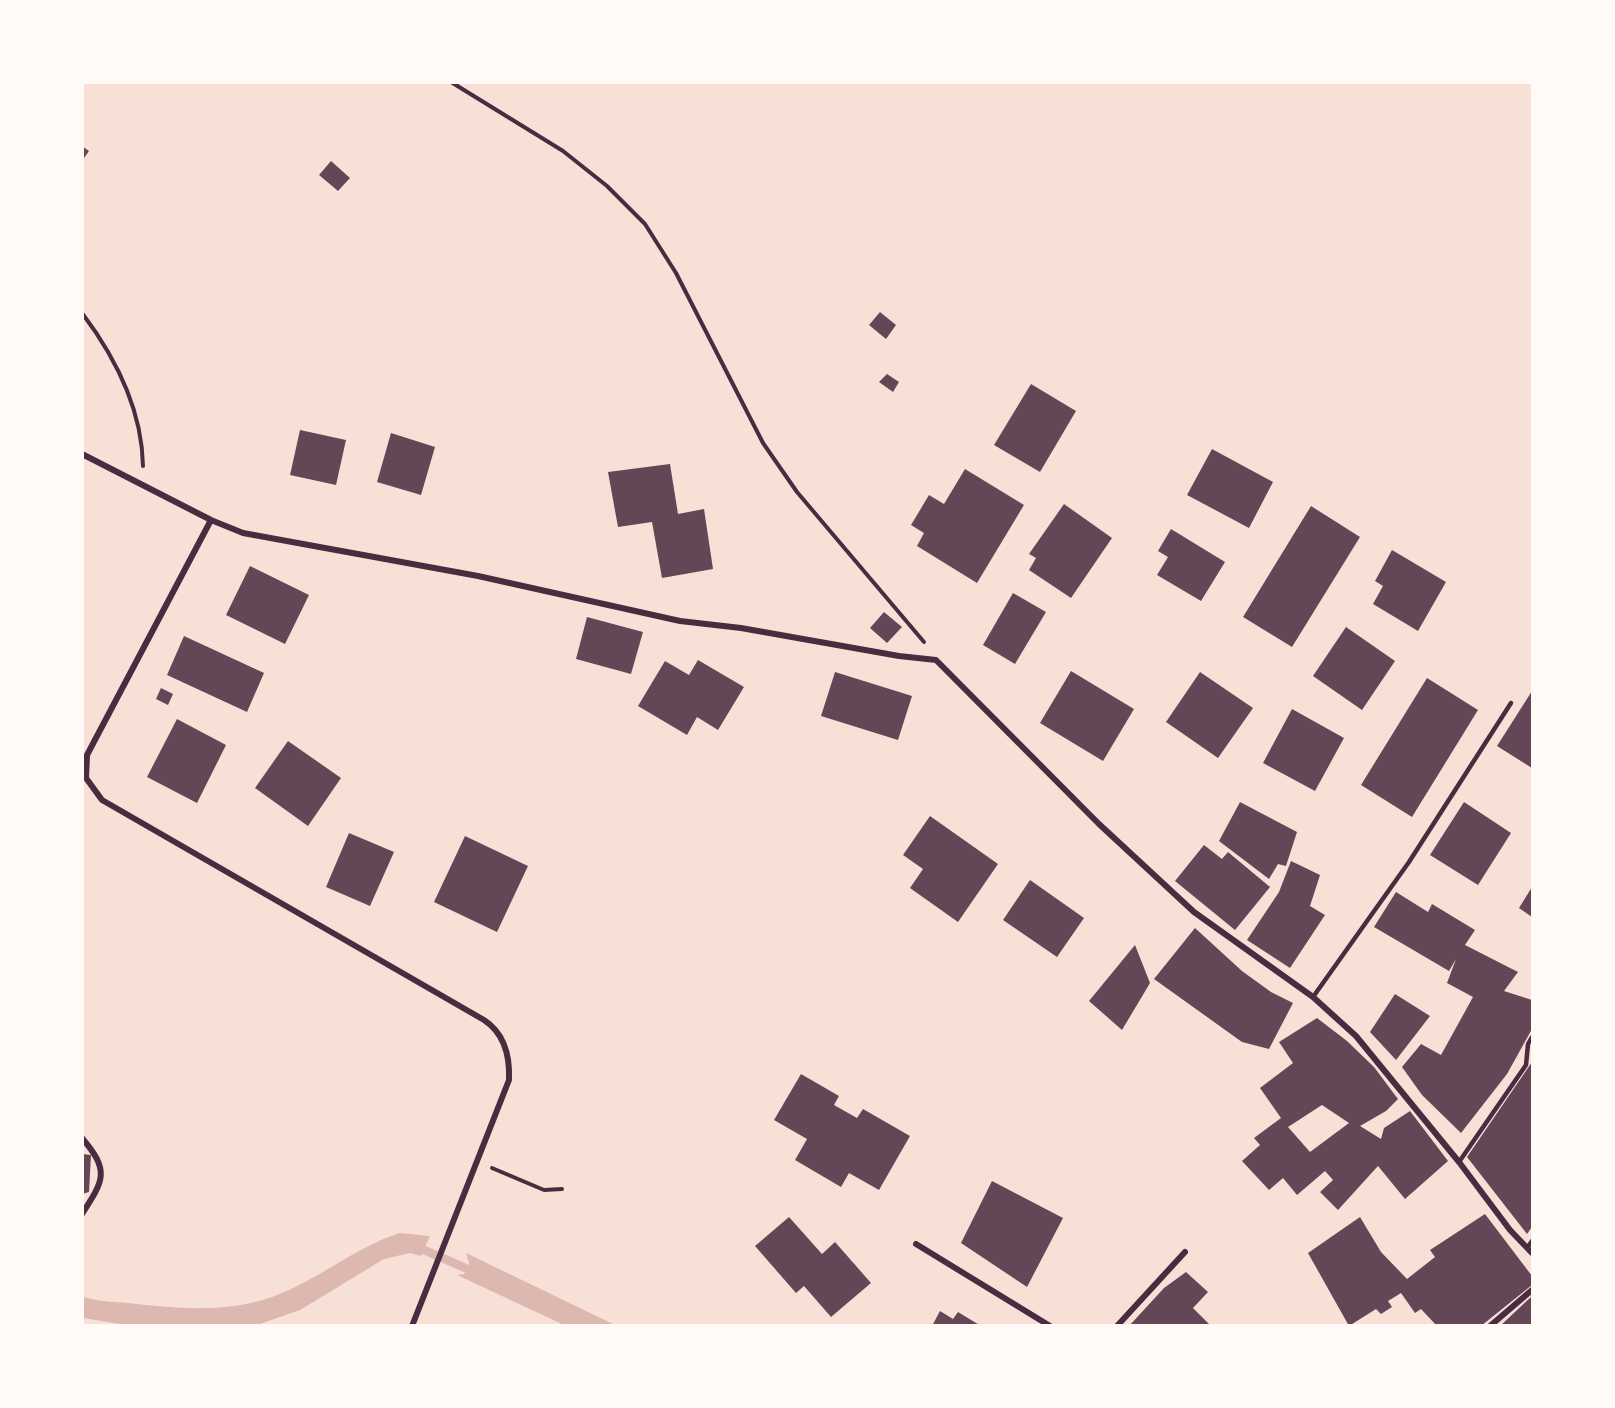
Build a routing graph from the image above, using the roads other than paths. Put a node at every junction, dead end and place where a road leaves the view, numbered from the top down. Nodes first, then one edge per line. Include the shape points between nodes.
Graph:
1 (82, 454) edge
2 (211, 520) junction
3 (1511, 703) dead end
4 (86, 778) junction
5 (82, 787) edge
6 (1313, 997) junction
7 (1533, 1037) edge
8 (82, 1138) edge
9 (1459, 1161) junction
10 (82, 1214) edge
11 (1533, 1241) edge
12 (916, 1244) dead end
13 (1530, 1251) edge
14 (1185, 1252) dead end
15 (1533, 1290) edge
16 (412, 1326) edge
17 (1050, 1326) edge
18 (1118, 1326) edge
19 (1490, 1326) edge

1 - 2 street
2 - 4 street via 87,755
2 - 6 street via 243,533 478,576 636,612 936,660 1099,824 1194,912
3 - 6 lane via 1409,862
4 - 5 street
4 - 16 street via 102,800 489,1023 503,1040 509,1080
6 - 9 street via 1361,1041
7 - 9 lane via 1528,1044 1526,1065
8 - 10 street via 100,1159 101,1173 100,1186
9 - 13 street via 1494,1211
11 - 13 lane
12 - 17 street
14 - 18 street
15 - 19 street

